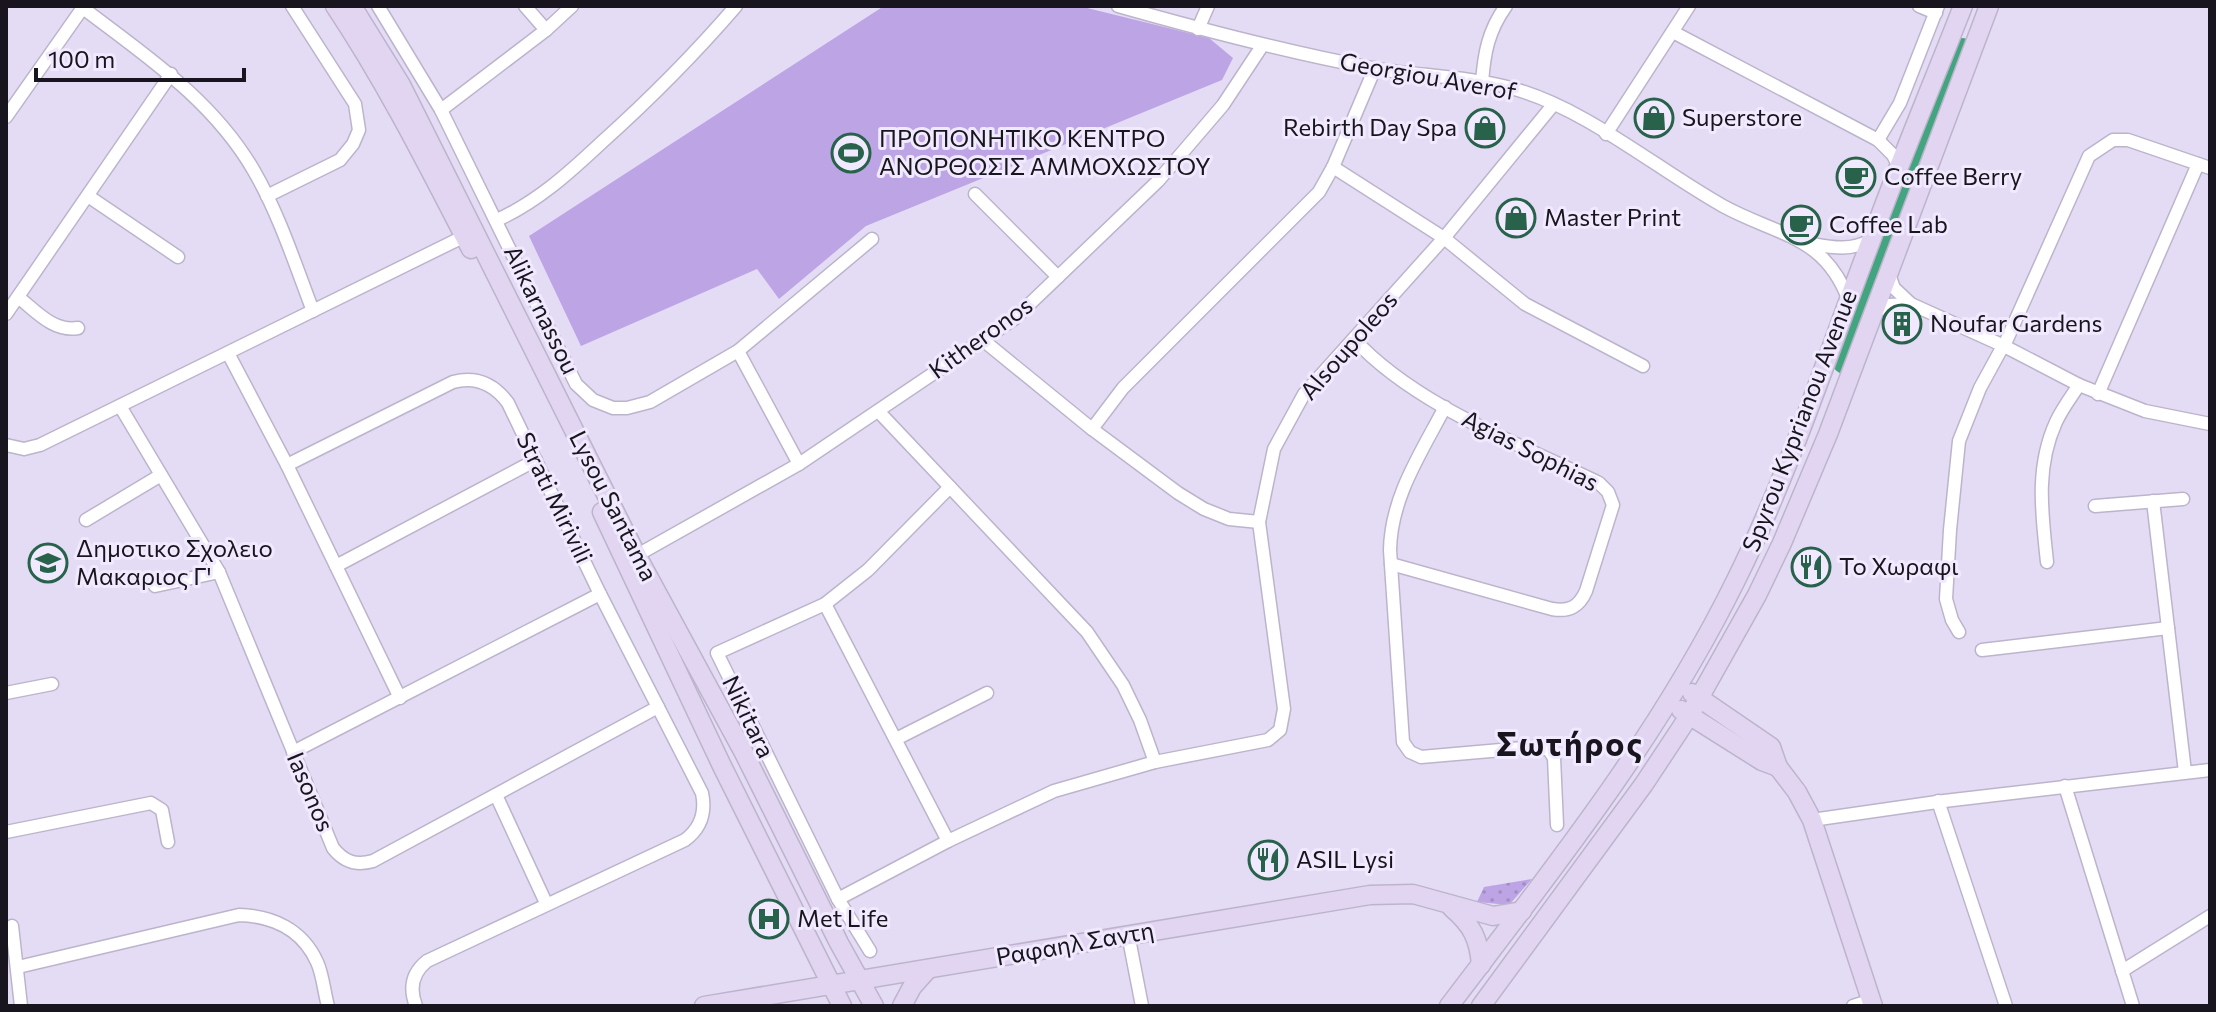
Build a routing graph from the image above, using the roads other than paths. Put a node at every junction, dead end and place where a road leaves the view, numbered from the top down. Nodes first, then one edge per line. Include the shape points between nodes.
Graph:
1 (292, 6) edge
2 (335, 6) edge
3 (352, 6) edge
4 (378, 6) edge
5 (525, 6) edge
6 (572, 6) edge
7 (736, 6) edge
8 (1118, 6) edge
9 (1208, 6) edge
10 (1506, 6) edge
11 (1689, 6) edge
12 (1919, 6) edge
13 (1963, 6) edge
14 (1989, 6) edge
15 (84, 7) edge
16 (1937, 10) edge
17 (1198, 29) junction
18 (546, 30) junction
19 (1673, 32) junction
20 (1262, 46) junction
21 (1375, 68) junction
22 (171, 74) junction
23 (1482, 83) junction
24 (1553, 105) junction
25 (441, 110) junction
26 (6, 117) edge
27 (1606, 134) junction
28 (1878, 140) junction
29 (2204, 166) edge
30 (1333, 167) junction
31 (1899, 167) junction
32 (975, 194) dead end
33 (88, 196) junction
34 (267, 196) junction
35 (497, 220) junction
36 (470, 234) junction
37 (1444, 238) junction
38 (872, 239) dead end
39 (1871, 240) junction
40 (1803, 242) junction
41 (178, 257) dead end
42 (1888, 272) junction
43 (1058, 277) junction
44 (18, 297) junction
45 (1849, 301) junction
46 (1911, 304) junction
47 (313, 311) junction
48 (1873, 313) junction
49 (6, 314) edge
50 (78, 328) dead end
51 (1354, 339) junction
52 (984, 341) junction
53 (2004, 346) junction
54 (738, 351) junction
55 (228, 353) junction
56 (1643, 366) dead end
57 (2079, 385) junction
58 (2098, 394) junction
59 (120, 406) junction
60 (1445, 407) junction
61 (879, 412) junction
62 (2210, 424) edge
63 (1092, 429) junction
64 (6, 445) edge
65 (536, 460) junction
66 (799, 464) junction
67 (287, 465) junction
68 (161, 475) junction
69 (950, 487) junction
70 (2183, 499) dead end
71 (2153, 501) junction
72 (2095, 506) dead end
73 (86, 520) dead end
74 (1259, 522) junction
75 (631, 559) junction
76 (2047, 562) dead end
77 (1391, 564) junction
78 (336, 566) junction
79 (219, 572) junction
80 (155, 586) dead end
81 (600, 594) junction
82 (825, 604) junction
83 (2168, 628) junction
84 (1959, 632) dead end
85 (1982, 650) dead end
86 (52, 684) dead end
87 (1679, 685) junction
88 (6, 693) edge
89 (987, 693) dead end
90 (400, 698) junction
91 (1700, 698) junction
92 (1668, 703) junction
93 (658, 707) junction
94 (1689, 716) junction
95 (896, 739) junction
96 (293, 752) junction
97 (1155, 762) junction
98 (1778, 767) junction
99 (2210, 770) edge
100 (2185, 772) junction
101 (2065, 786) junction
102 (496, 795) junction
103 (1938, 801) junction
104 (1812, 820) junction
105 (1557, 825) dead end
106 (6, 832) edge
107 (948, 841) junction
108 (168, 842) dead end
109 (838, 899) junction
110 (546, 903) junction
111 (1447, 903) junction
112 (1522, 911) junction
113 (2210, 916) edge
114 (12, 926) dead end
115 (1128, 934) junction
116 (870, 951) dead end
117 (1481, 965) junction
118 (18, 967) junction
119 (928, 969) junction
120 (2122, 971) junction
121 (859, 980) junction
122 (831, 986) junction
123 (1872, 1003) edge
124 (21, 1006) edge
125 (328, 1006) edge
126 (416, 1006) edge
127 (704, 1006) edge
128 (842, 1006) edge
129 (874, 1006) edge
130 (902, 1006) edge
131 (1142, 1006) edge
132 (1449, 1006) edge
133 (1481, 1006) edge
134 (1853, 1006) edge
135 (2006, 1006) edge
136 (2133, 1006) edge

1 - 34 street via 355,104 359,130 340,160
2 - 36 main road, Lysou Santama
3 - 36 main road, Lysou Santama via 401,85
4 - 25 street, Alikarnassou
5 - 18 street
6 - 18 street
7 - 35 street via 639,109 544,193
8 - 17 street, Georgiou Averof
9 - 17 street
10 - 23 street via 1486,45
11 - 19 street
12 - 16 street
13 - 31 main road, Spyrou Kyprianou Avenue
14 - 42 main road, Spyrou Kyprianou Avenue
15 - 22 street
15 - 26 street
16 - 28 street via 1900,103
17 - 20 street, Georgiou Averof
18 - 25 street
19 - 27 street
19 - 28 street
20 - 21 street, Georgiou Averof
20 - 43 street, Kitheronos via 1223,105 1158,181
21 - 23 street, Georgiou Averof
21 - 30 street
22 - 33 street
22 - 34 street via 223,128
23 - 24 street, Georgiou Averof
24 - 27 street, Georgiou Averof
24 - 37 street, Alsoupoleos
25 - 35 street, Alikarnassou
27 - 40 street, Georgiou Averof via 1722,205
28 - 31 street
29 - 53 street via 2128,140 2113,140 2089,156
29 - 58 street
30 - 37 street
30 - 63 street via 1319,192 1123,388
31 - 39 main road, Spyrou Kyprianou Avenue
32 - 43 street
33 - 41 street
33 - 44 street
34 - 47 street
35 - 54 street, Alikarnassou via 576,384 600,404 627,408 650,402
36 - 47 street
36 - 75 main road, Lysou Santama
37 - 51 street, Alsoupoleos
37 - 56 street via 1525,304
38 - 54 street, Alikarnassou
39 - 40 street, Georgiou Averof via 1844,249
39 - 45 main road, Spyrou Kyprianou Avenue
40 - 45 street, Georgiou Averof via 1836,270
42 - 46 street via 1894,288
42 - 48 main road, Spyrou Kyprianou Avenue
43 - 52 street, Kitheronos
44 - 49 street
44 - 50 street via 52,324
45 - 87 main road, Spyrou Kyprianou Avenue via 1783,480
46 - 48 street via 1889,305
46 - 53 street
47 - 55 street
48 - 91 main road, Spyrou Kyprianou Avenue via 1782,543
51 - 60 street, Agias Sophias via 1392,375
51 - 74 street, Alsoupoleos via 1304,394 1288,420 1274,449
52 - 61 street, Kitheronos
52 - 63 street
53 - 57 street
53 - 84 street via 1959,441 1946,599
54 - 66 street
55 - 59 street
55 - 67 street
57 - 58 street
57 - 76 street via 2057,419 2042,471
58 - 62 street via 2145,411
59 - 64 street via 29,448
59 - 68 street, Iasonos
60 - 77 street via 1401,492 1393,517
60 - 77 street, Agias Sophias via 1608,492 1611,517 1586,591 1576,607 1560,610
61 - 66 street, Kitheronos
61 - 69 street
63 - 74 street via 1204,509
65 - 67 street, Strati Mirivili via 500,393 466,379
65 - 78 street
65 - 81 street, Strati Mirivili
66 - 75 street, Kitheronos
67 - 78 street
68 - 73 street
68 - 79 street, Iasonos
69 - 82 street, Nikitara via 868,570
69 - 97 street via 1106,657 1140,720
70 - 71 street
71 - 72 street
71 - 83 street
74 - 97 street, Alsoupoleos via 1284,723 1275,736 1258,743
75 - 121 main road, Lysou Santama via 744,753
75 - 122 main road, Lysou Santama via 728,780
77 - 105 street via 1407,749 1425,757 1549,750 1555,765
78 - 90 street
79 - 80 street
79 - 96 street, Iasonos
81 - 90 street
81 - 93 street, Strati Mirivili
82 - 95 street
82 - 109 street, Nikitara via 717,653
83 - 85 street
83 - 100 street
86 - 88 street
87 - 91 main road
87 - 92 main road, Spyrou Kyprianou Avenue
89 - 95 street
90 - 96 street
91 - 94 main road, Spyrou Kyprianou Avenue
91 - 98 main road via 1771,747
92 - 94 main road
92 - 112 main road, Spyrou Kyprianou Avenue via 1625,772
93 - 102 street, Iasonos
93 - 110 street, Strati Mirivili via 700,785 704,800 695,830 685,840
94 - 98 main road
94 - 133 main road, Spyrou Kyprianou Avenue
95 - 107 street
96 - 102 street, Iasonos via 333,848 355,863 373,861
97 - 107 street via 1054,791
98 - 104 main road
99 - 100 street
100 - 101 street
101 - 103 street
101 - 120 street
102 - 110 street
103 - 104 street
103 - 135 street
104 - 123 main road
106 - 108 street via 151,803 162,810
107 - 109 street
109 - 116 street, Nikitara
110 - 126 street via 427,961 413,983
111 - 112 main road, Ραφαηλ Σαντη via 1493,916
111 - 115 main road, Ραφαηλ Σαντη via 1413,894 1370,895
111 - 117 main road via 1473,930
112 - 117 main road, Spyrou Kyprianou Avenue
113 - 120 street
114 - 118 street
115 - 119 main road, Ραφαηλ Σαντη
115 - 131 street
117 - 132 main road, Spyrou Kyprianou Avenue
118 - 124 street
118 - 125 street via 239,915 262,916 295,932 317,962
119 - 121 main road, Ραφαηλ Σαντη
119 - 130 main road
120 - 136 street
121 - 122 main road, Ραφαηλ Σαντη
121 - 129 main road, Lysou Santama
122 - 127 main road, Ραφαηλ Σαντη
122 - 128 main road, Lysou Santama
123 - 134 street

